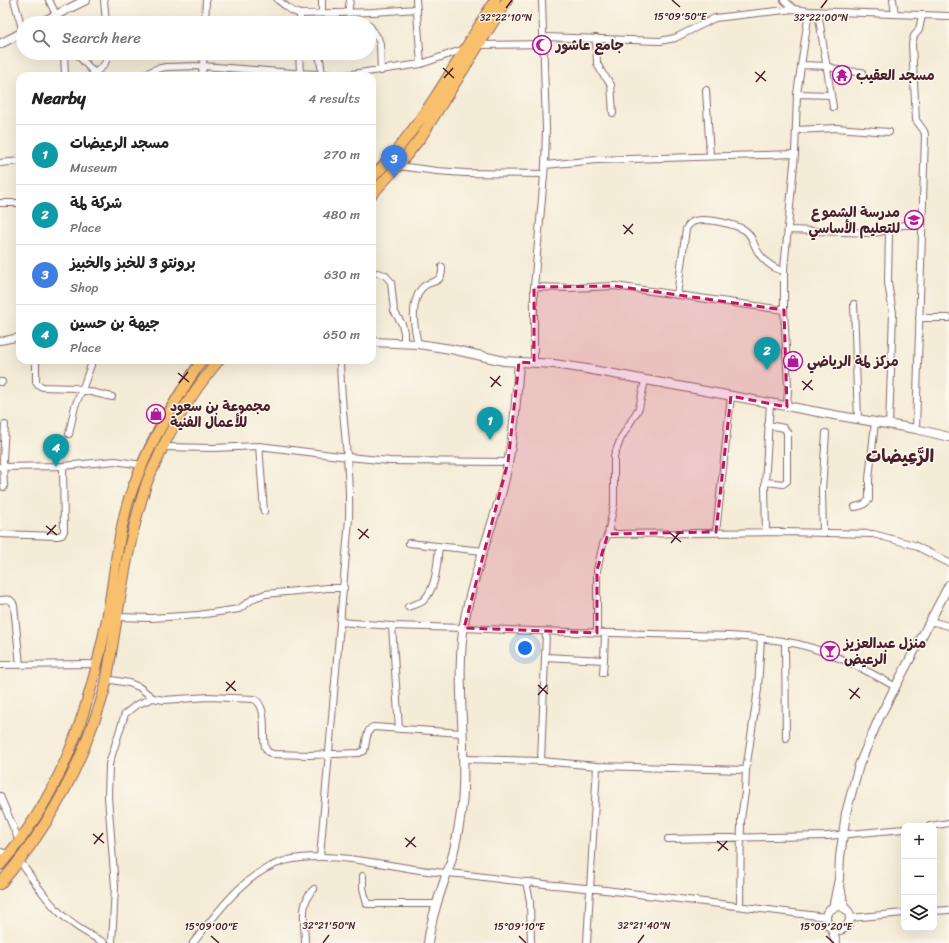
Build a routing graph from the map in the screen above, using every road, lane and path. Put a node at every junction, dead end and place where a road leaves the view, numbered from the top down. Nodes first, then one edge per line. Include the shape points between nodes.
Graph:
1 (14, 0) edge
2 (49, 0) edge
3 (86, 0) edge
4 (104, 0) edge
5 (206, 0) edge
6 (278, 0) edge
7 (322, 0) edge
8 (350, 0) edge
9 (416, 0) edge
10 (495, 0) edge
11 (507, 0) edge
12 (542, 0) edge
13 (784, 0) edge
14 (893, 0) edge
15 (417, 9) junction
16 (794, 9) junction
17 (809, 11) junction
18 (348, 12) junction
19 (373, 12) junction
20 (818, 12) junction
21 (322, 13) junction
22 (56, 14) junction
23 (300, 14) joint
24 (895, 14) junction
25 (922, 15) junction
26 (18, 16) edge
27 (52, 16) edge
28 (105, 16) edge
29 (205, 16) edge
30 (372, 16) edge
31 (949, 16) edge
32 (376, 35) edge
33 (16, 36) edge
34 (544, 37) junction
35 (596, 38) junction
36 (0, 44) edge
37 (544, 44) junction
38 (479, 45) junction
39 (465, 49) junction
40 (64, 60) edge
41 (82, 60) edge
42 (106, 60) edge
43 (203, 60) edge
44 (299, 60) edge
45 (320, 60) edge
46 (421, 64) junction
47 (802, 65) junction
48 (203, 66) junction
49 (827, 66) junction
50 (381, 71) junction
51 (65, 72) edge
52 (93, 72) edge
53 (99, 72) edge
54 (150, 72) edge
55 (202, 72) edge
56 (286, 72) edge
57 (300, 72) edge
58 (322, 72) edge
59 (372, 72) edge
60 (862, 72) dead end
61 (706, 90) dead end
62 (797, 94) junction
63 (831, 96) junction
64 (833, 107) dead end
65 (613, 113) dead end
66 (796, 130) junction
67 (889, 132) dead end
68 (795, 154) junction
69 (710, 156) junction
70 (16, 161) edge
71 (0, 163) edge
72 (545, 165) junction
73 (398, 166) junction
74 (376, 172) edge
75 (544, 174) junction
76 (376, 190) edge
77 (0, 203) edge
78 (16, 203) edge
79 (921, 225) junction
80 (889, 229) junction
81 (789, 230) junction
82 (442, 267) dead end
83 (784, 271) junction
84 (378, 273) dead end
85 (534, 287) junction
86 (677, 295) junction
87 (854, 304) dead end
88 (784, 310) junction
89 (919, 318) junction
90 (949, 318) edge
91 (16, 338) edge
92 (0, 341) edge
93 (376, 342) edge
94 (404, 343) junction
95 (418, 344) junction
96 (519, 362) junction
97 (534, 363) junction
98 (36, 364) edge
99 (199, 364) edge
100 (216, 364) edge
101 (340, 364) edge
102 (90, 365) dead end
103 (645, 380) junction
104 (82, 390) junction
105 (731, 396) junction
106 (112, 397) dead end
107 (770, 403) junction
108 (787, 406) junction
109 (858, 420) junction
110 (875, 422) junction
111 (5, 425) dead end
112 (768, 425) junction
113 (889, 425) junction
114 (916, 429) junction
115 (826, 433) dead end
116 (69, 434) dead end
117 (949, 437) edge
118 (258, 446) junction
119 (163, 447) junction
120 (348, 457) junction
121 (508, 462) junction
122 (2, 466) edge
123 (63, 466) junction
124 (142, 466) junction
125 (766, 482) junction
126 (4, 487) dead end
127 (855, 507) dead end
128 (264, 511) dead end
129 (716, 532) junction
130 (766, 532) junction
131 (823, 532) junction
132 (0, 534) edge
133 (608, 534) junction
134 (409, 543) dead end
135 (439, 546) junction
136 (483, 551) junction
137 (949, 564) edge
138 (949, 585) edge
139 (344, 588) junction
140 (0, 600) edge
141 (408, 607) dead end
142 (117, 617) junction
143 (930, 621) junction
144 (340, 622) junction
145 (392, 626) junction
146 (949, 626) edge
147 (464, 628) junction
148 (546, 632) junction
149 (597, 633) junction
150 (605, 633) junction
151 (761, 638) junction
152 (785, 642) junction
153 (545, 656) junction
154 (604, 660) junction
155 (96, 664) junction
156 (0, 665) edge
157 (20, 665) junction
158 (603, 673) dead end
159 (106, 679) junction
160 (896, 687) junction
161 (153, 698) junction
162 (398, 729) junction
163 (462, 733) junction
164 (786, 738) dead end
165 (329, 754) junction
166 (464, 758) junction
167 (541, 761) junction
168 (597, 766) junction
169 (746, 770) junction
170 (0, 796) edge
171 (949, 823) edge
172 (937, 825) edge
173 (901, 829) edge
174 (843, 834) junction
175 (740, 837) junction
176 (668, 839) dead end
177 (19, 841) junction
178 (5, 853) edge
179 (320, 857) junction
180 (20, 861) junction
181 (0, 865) edge
182 (447, 873) junction
183 (363, 876) dead end
184 (839, 879) junction
185 (526, 882) junction
186 (0, 884) edge
187 (590, 888) junction
188 (314, 889) dead end
189 (436, 904) junction
190 (740, 906) junction
191 (832, 908) junction
192 (844, 908) junction
193 (949, 910) edge
194 (937, 911) edge
195 (901, 913) edge
196 (826, 917) junction
197 (850, 918) junction
198 (832, 928) junction
199 (843, 929) junction
200 (105, 943) edge
201 (112, 943) edge
202 (193, 943) edge
203 (305, 943) edge
204 (428, 943) edge
205 (531, 943) edge
206 (587, 943) edge
207 (836, 943) edge
208 (840, 943) edge

1 - 26 street
2 - 22 street
3 - 22 street
4 - 28 street
5 - 29 street
6 - 23 street
7 - 21 street
8 - 18 street
9 - 15 street
10 - 39 main road
11 - 38 main road
12 - 34 street
13 - 16 street
14 - 24 street
15 - 19 street
15 - 46 street
16 - 17 street
16 - 35 street via 715,18 675,38 660,41
17 - 20 street
17 - 47 street
18 - 19 street
18 - 21 street
19 - 30 street
20 - 24 street
20 - 49 street
21 - 23 street
22 - 27 street
24 - 25 street
25 - 31 street
25 - 79 street via 919,30 912,44 916,120 925,136
32 - 50 street via 380,44
33 - 36 street
34 - 35 street
34 - 37 street
35 - 65 street via 597,63 611,85
37 - 38 street
37 - 72 street
38 - 73 main road via 421,137
39 - 46 street
39 - 74 main road via 424,116 402,145
40 - 51 street
41 - 52 street
42 - 53 street
43 - 48 street
44 - 57 street
45 - 58 street
46 - 50 street
47 - 49 street
47 - 62 street
48 - 54 street via 166,67
48 - 55 street
48 - 56 street
49 - 60 street via 841,71
49 - 63 street
50 - 59 street
61 - 69 street
62 - 63 street
62 - 66 street
63 - 64 street
66 - 67 street via 836,128
66 - 68 street
68 - 69 street
68 - 81 street
69 - 72 street via 597,160
70 - 71 street
72 - 75 street
73 - 75 street via 465,173
73 - 76 main road
75 - 85 street
77 - 78 street
79 - 80 street via 903,225
79 - 89 street
80 - 81 street via 854,233
80 - 113 street via 888,283 892,313
81 - 83 street
82 - 95 street via 437,281 424,286 416,300 414,321
83 - 86 street via 765,260 745,230 737,226 696,221 689,224 686,229
83 - 88 street
84 - 94 street via 385,275 391,282 394,311 402,324
85 - 86 street via 615,286
85 - 97 street
86 - 88 street
87 - 109 street
88 - 108 street
89 - 90 street
89 - 114 street
91 - 92 street
93 - 94 street
94 - 95 street
95 - 96 street
96 - 97 street
96 - 121 street
97 - 103 street via 588,369
98 - 104 street via 38,385
99 - 124 main road via 165,418
100 - 119 main road via 190,398
101 - 120 street via 341,406
102 - 104 street
103 - 105 street
103 - 133 street via 639,408 621,438 614,456 614,504
104 - 106 street
104 - 116 street via 75,406
105 - 107 street
105 - 129 street
107 - 108 street
107 - 112 street
108 - 109 street
109 - 110 street
110 - 113 street
110 - 127 street via 869,500
111 - 122 street
112 - 125 street
112 - 125 street via 784,428 787,432 787,482
113 - 114 street
114 - 117 street
115 - 131 street via 822,490
118 - 119 street
118 - 120 street
118 - 128 street
119 - 142 main road via 147,483 139,510
120 - 121 street via 410,462
120 - 139 street via 350,493
121 - 136 street
122 - 123 street
122 - 126 street
123 - 124 street via 115,461
123 - 132 street via 62,535
124 - 155 main road via 121,527 106,624
125 - 130 street
129 - 130 street
129 - 133 street
130 - 131 street
131 - 137 street via 873,534 914,545
133 - 149 street via 602,544 597,570
134 - 135 street
135 - 136 street
135 - 141 street via 434,582 428,594 422,602
136 - 147 street
138 - 143 street
139 - 142 street via 265,594 254,598 239,609 171,617
139 - 144 street
140 - 157 street via 8,599 14,606
142 - 159 main road
143 - 146 street
143 - 160 street
144 - 145 street
144 - 165 street
145 - 147 street
145 - 162 street
147 - 148 street
147 - 163 street via 461,653
148 - 149 street
148 - 153 street
149 - 150 street
150 - 151 street
150 - 154 street
151 - 152 street
151 - 169 street via 758,689
152 - 160 street via 840,659
152 - 164 street
153 - 154 street
153 - 167 street
154 - 158 street
155 - 157 street
155 - 177 main road via 94,679 69,755 35,820
156 - 157 street
159 - 161 street via 139,687
159 - 180 main road via 97,714 73,774
160 - 174 street via 880,716 859,765
161 - 165 street via 254,699 260,703 262,710 264,742 268,752
161 - 201 street via 136,705 125,714 109,764 108,797 115,887
162 - 163 street
162 - 165 street via 373,727 368,732 364,751
163 - 166 street
165 - 179 street
166 - 167 street
166 - 182 street via 460,818
167 - 168 street
168 - 169 street
168 - 187 street
169 - 175 street
170 - 177 street
171 - 172 street
173 - 174 street
174 - 175 street
174 - 184 street
175 - 176 street
175 - 190 street
177 - 178 main road
178 - 181 main road
179 - 182 street
179 - 202 street via 284,861 254,875 224,905
180 - 186 main road
180 - 200 street via 60,914
182 - 185 street
182 - 189 street
183 - 189 street via 367,904
184 - 191 street
184 - 192 street
185 - 187 street
185 - 205 street via 530,901
187 - 190 street
187 - 206 street
188 - 203 street via 305,903
189 - 204 street
190 - 196 street
191 - 192 street
191 - 196 street
192 - 197 street
193 - 194 street
195 - 197 street
196 - 198 street via 827,924
197 - 199 street via 848,925
198 - 199 street
198 - 207 street
199 - 208 street

